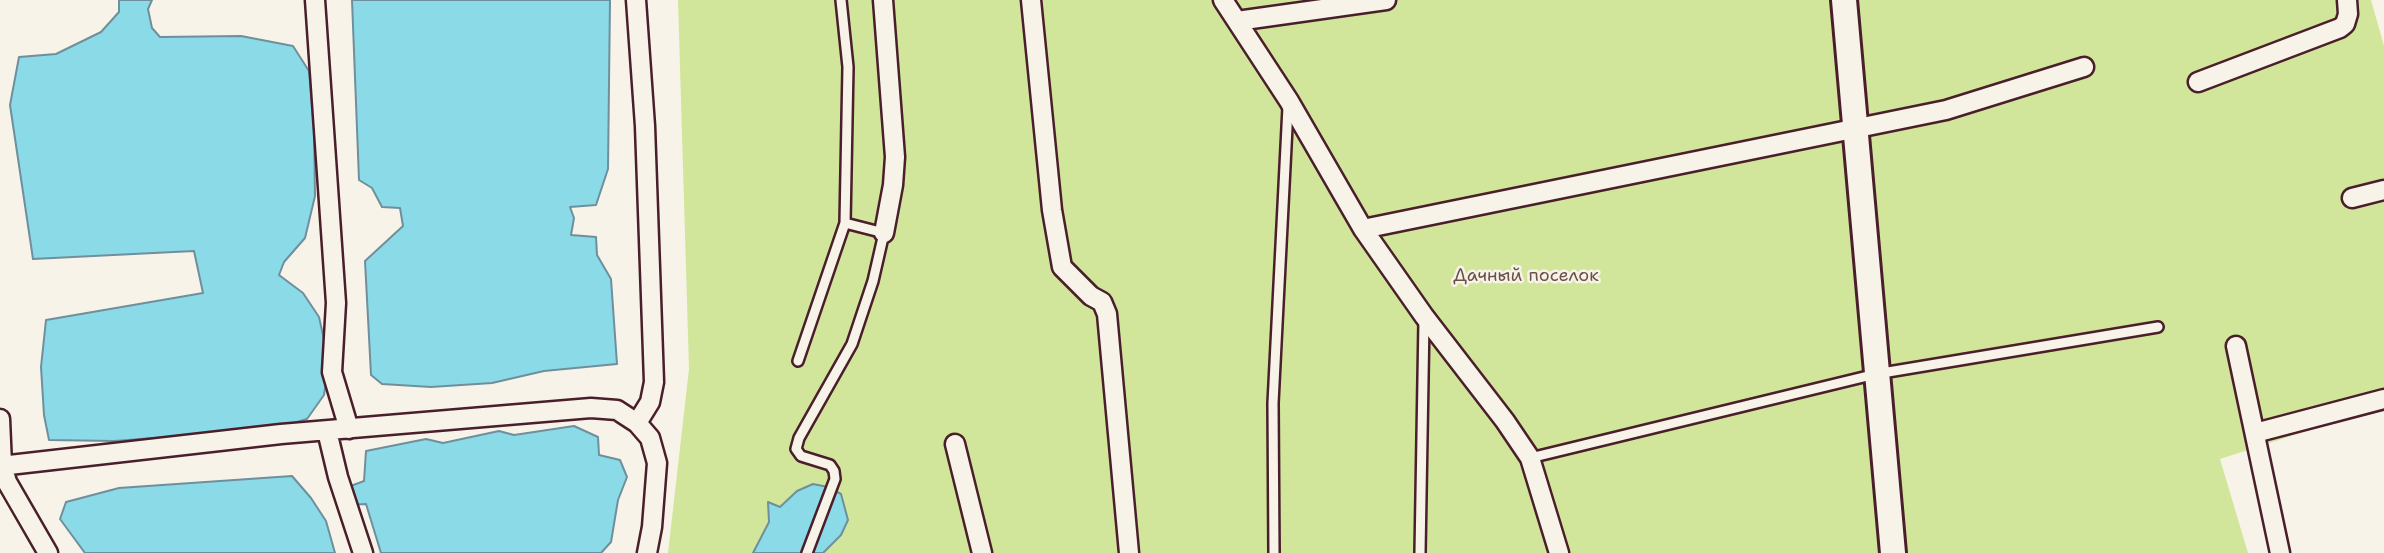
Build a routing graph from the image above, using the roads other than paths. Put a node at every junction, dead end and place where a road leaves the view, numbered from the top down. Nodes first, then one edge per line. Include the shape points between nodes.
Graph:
1 (314, 0) edge
2 (636, 0) edge
3 (841, 0) edge
4 (883, 0) edge
5 (1031, 0) edge
6 (1223, 0) edge
7 (1386, 0) edge
8 (1844, 0) edge
9 (2347, 0) edge
10 (1237, 21) junction
11 (2084, 67) dead end
12 (2198, 82) dead end
13 (1289, 101) junction
14 (1854, 130) junction
15 (2384, 190) edge
16 (2352, 198) dead end
17 (845, 223) junction
18 (1363, 229) junction
19 (884, 233) junction
20 (1424, 316) junction
21 (2158, 327) dead end
22 (2236, 346) dead end
23 (798, 361) dead end
24 (1876, 374) junction
25 (2384, 399) edge
26 (0, 419) edge
27 (637, 423) junction
28 (349, 429) junction
29 (327, 431) junction
30 (2255, 433) junction
31 (955, 444) dead end
32 (1530, 458) junction
33 (1, 466) edge
34 (48, 553) edge
35 (363, 553) edge
36 (647, 553) edge
37 (807, 553) edge
38 (982, 553) edge
39 (1129, 553) edge
40 (1274, 553) edge
41 (1420, 553) edge
42 (1559, 553) edge
43 (1894, 553) edge
44 (2280, 553) edge

1 - 28 street via 336,303 332,372
2 - 27 street via 654,382 650,402
3 - 17 lane via 848,67
4 - 19 street via 895,157
5 - 39 street via 1062,267 1102,302 1107,314
6 - 10 street
7 - 10 street
8 - 14 street
9 - 12 street via 2348,14 2340,28
10 - 13 street
11 - 14 street via 1946,110
13 - 18 street
13 - 40 lane via 1273,403
14 - 18 street
14 - 24 street
15 - 16 street
17 - 19 lane
17 - 23 lane
18 - 20 street
19 - 37 lane via 852,344 796,449 801,456 830,465 835,479
20 - 32 street
20 - 41 lane
21 - 24 lane
22 - 30 street
24 - 32 lane
24 - 43 street
25 - 30 street
26 - 33 street
27 - 28 street via 617,410 591,408
27 - 36 street via 650,438 657,463
28 - 29 street
29 - 33 street
29 - 35 street
30 - 44 street
31 - 38 street
32 - 42 street
33 - 34 street

